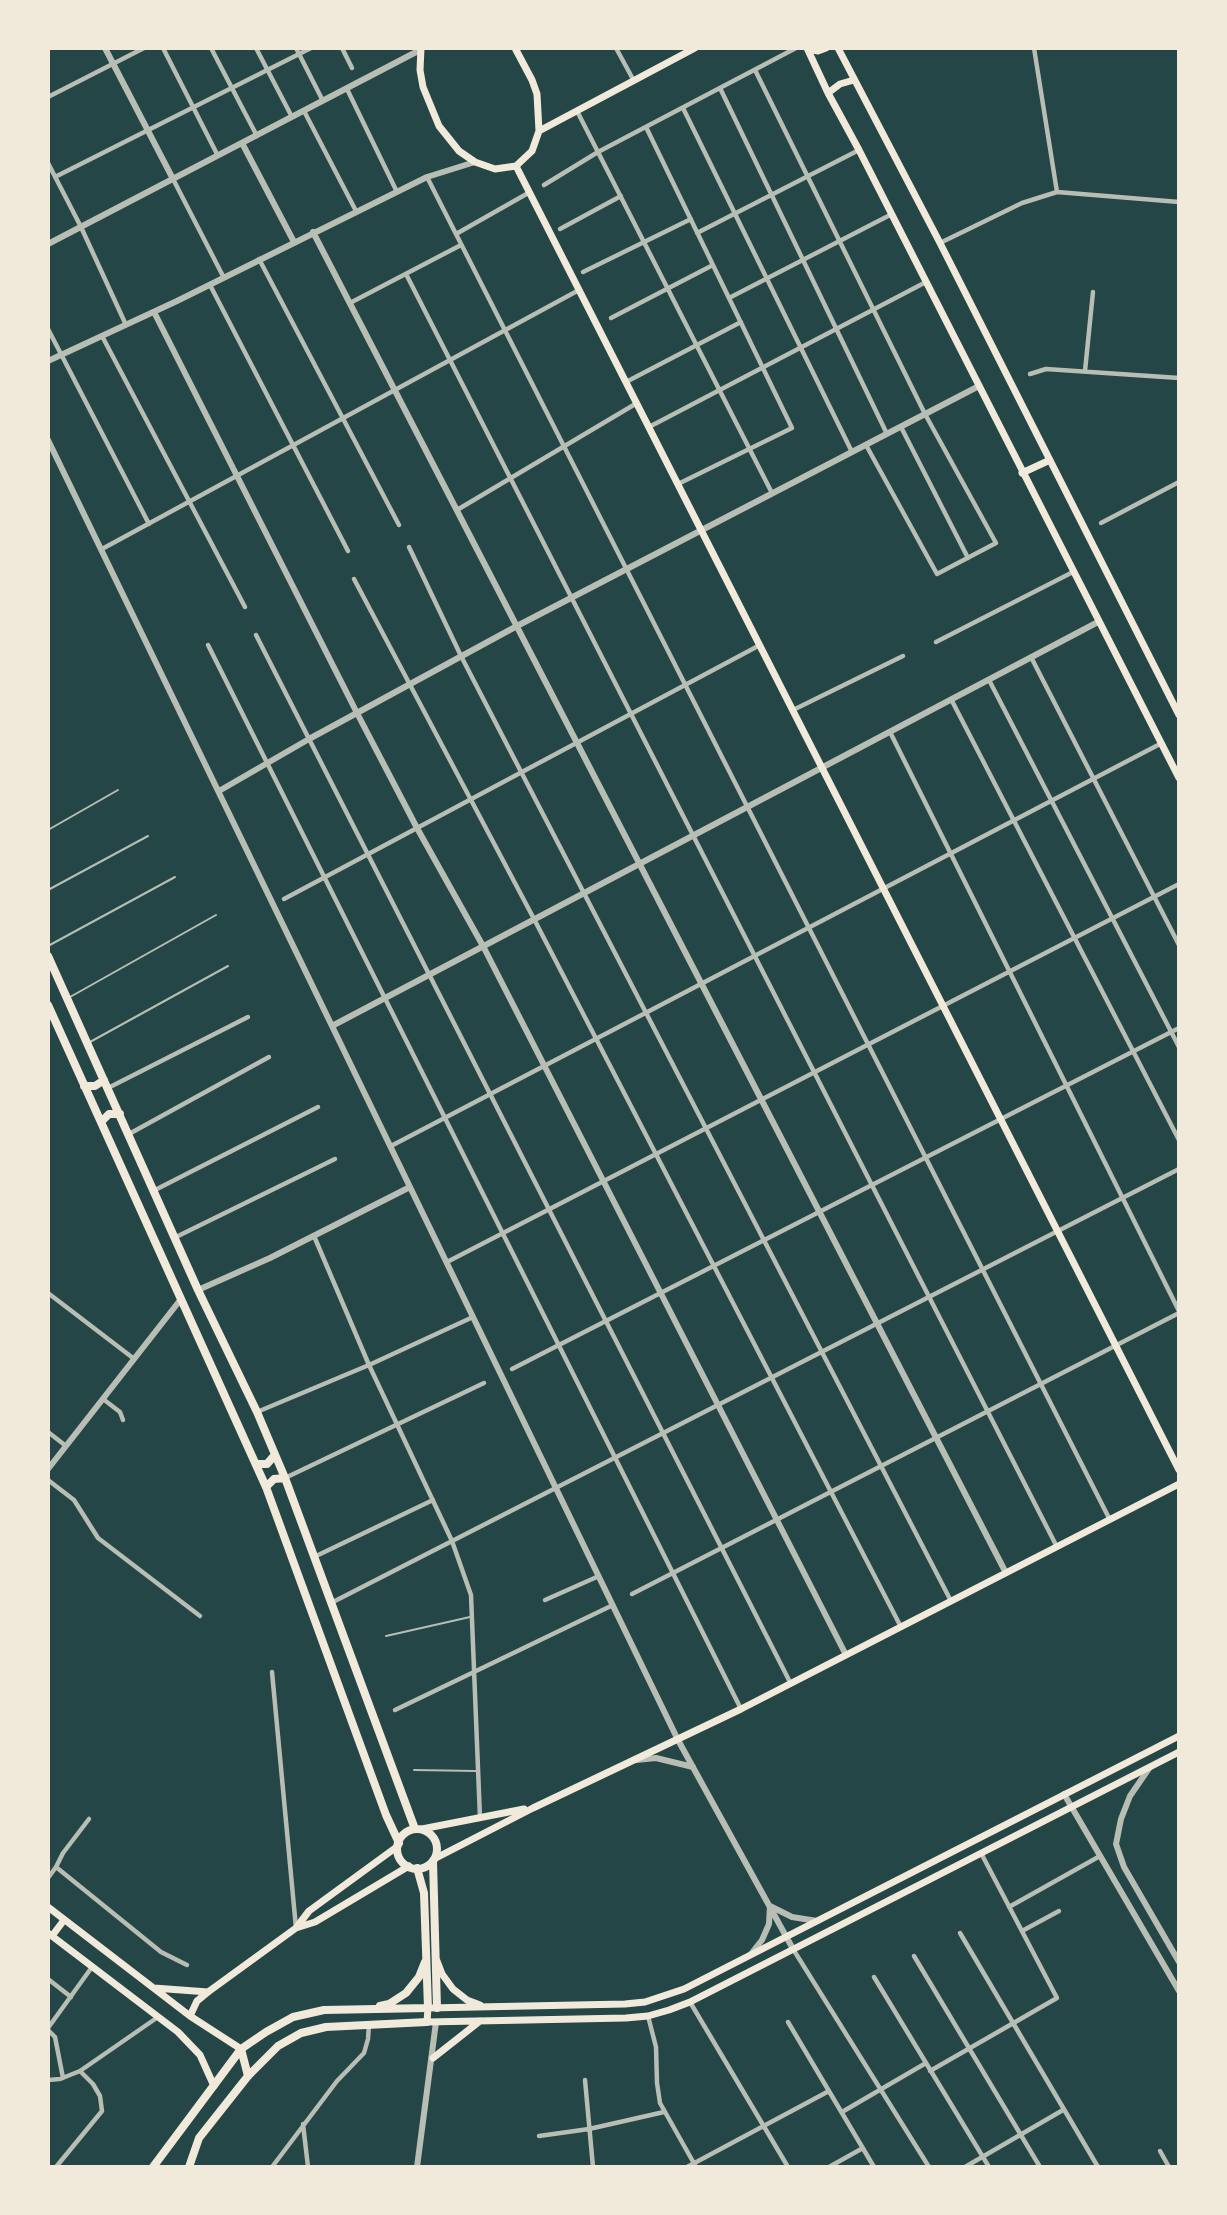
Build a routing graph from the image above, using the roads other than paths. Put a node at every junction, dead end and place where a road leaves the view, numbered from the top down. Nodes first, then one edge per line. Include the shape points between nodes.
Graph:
1 (105, 48) edge
2 (144, 48) edge
3 (163, 48) edge
4 (212, 48) edge
5 (256, 48) edge
6 (296, 48) edge
7 (311, 48) edge
8 (342, 48) edge
9 (515, 48) edge
10 (616, 48) edge
11 (695, 48) edge
12 (796, 48) edge
13 (826, 48) edge
14 (838, 48) edge
15 (1034, 48) edge
16 (420, 49) edge
17 (808, 49) edge
18 (299, 54) junction
19 (113, 63) junction
20 (352, 68) dead end
21 (268, 70) junction
22 (754, 70) junction
23 (854, 80) junction
24 (634, 81) junction
25 (232, 88) junction
26 (720, 88) junction
27 (347, 89) junction
28 (828, 93) junction
29 (48, 97) edge
30 (322, 101) junction
31 (194, 108) junction
32 (683, 108) junction
33 (304, 111) junction
34 (577, 111) junction
35 (292, 117) junction
36 (646, 127) junction
37 (539, 130) junction
38 (148, 131) junction
39 (256, 136) junction
40 (242, 143) junction
41 (859, 150) junction
42 (598, 152) junction
43 (218, 156) junction
44 (475, 162) junction
45 (48, 163) edge
46 (516, 165) junction
47 (807, 176) junction
48 (55, 177) junction
49 (427, 177) junction
50 (173, 179) junction
51 (544, 185) dead end
52 (397, 192) junction
53 (530, 192) junction
54 (1057, 192) junction
55 (771, 195) junction
56 (621, 196) junction
57 (1179, 202) edge
58 (356, 211) junction
59 (735, 214) junction
60 (892, 214) junction
61 (691, 219) junction
62 (81, 227) junction
63 (560, 229) dead end
64 (313, 232) junction
65 (697, 233) junction
66 (456, 234) junction
67 (839, 241) junction
68 (294, 242) junction
69 (644, 242) junction
70 (940, 243) junction
71 (48, 244) edge
72 (461, 244) junction
73 (260, 260) junction
74 (803, 260) junction
75 (713, 265) junction
76 (583, 272) dead end
77 (406, 274) junction
78 (224, 278) junction
79 (767, 279) junction
80 (926, 282) junction
81 (210, 285) junction
82 (668, 289) junction
83 (579, 290) junction
84 (1093, 292) dead end
85 (729, 298) junction
86 (350, 303) junction
87 (873, 309) junction
88 (154, 312) junction
89 (611, 318) dead end
90 (741, 322) junction
91 (126, 325) junction
92 (48, 329) edge
93 (836, 329) junction
94 (505, 330) junction
95 (102, 336) junction
96 (697, 345) junction
97 (800, 348) junction
98 (61, 355) junction
99 (450, 360) junction
100 (48, 361) edge
101 (763, 367) junction
102 (1085, 371) junction
103 (1030, 374) dead end
104 (1179, 378) edge
105 (626, 382) junction
106 (979, 386) junction
107 (395, 390) junction
108 (720, 390) junction
109 (637, 403) junction
110 (925, 414) junction
111 (343, 418) junction
112 (649, 427) junction
113 (901, 427) junction
114 (887, 434) junction
115 (48, 440) edge
116 (866, 445) junction
117 (293, 446) junction
118 (564, 446) junction
119 (749, 449) junction
120 (852, 452) junction
121 (1050, 460) junction
122 (1022, 473) junction
123 (237, 476) junction
124 (511, 478) junction
125 (1179, 483) edge
126 (678, 484) junction
127 (772, 493) junction
128 (190, 501) junction
129 (457, 510) junction
130 (1101, 523) dead end
131 (149, 524) junction
132 (399, 525) dead end
133 (702, 530) junction
134 (409, 547) dead end
135 (102, 549) junction
136 (348, 551) dead end
137 (968, 558) junction
138 (626, 569) junction
139 (1073, 572) junction
140 (354, 579) dead end
141 (572, 597) junction
142 (245, 607) dead end
143 (1098, 622) junction
144 (517, 626) junction
145 (256, 635) dead end
146 (936, 642) dead end
147 (208, 645) dead end
148 (760, 645) junction
149 (461, 656) junction
150 (903, 656) dead end
151 (1031, 657) junction
152 (989, 680) junction
153 (410, 684) junction
154 (685, 684) junction
155 (951, 699) junction
156 (793, 710) junction
157 (357, 713) junction
158 (631, 713) junction
159 (1179, 715) edge
160 (890, 732) junction
161 (309, 739) junction
162 (577, 742) junction
163 (1160, 744) junction
164 (267, 763) junction
165 (822, 768) junction
166 (521, 772) junction
167 (1179, 778) edge
168 (1094, 779) junction
169 (118, 790) dead end
170 (219, 791) junction
171 (470, 799) junction
172 (1052, 801) junction
173 (747, 807) junction
174 (1014, 820) junction
175 (417, 828) junction
176 (48, 830) edge
177 (147, 836) dead end
178 (693, 836) junction
179 (368, 854) junction
180 (950, 854) junction
181 (640, 864) junction
182 (175, 877) dead end
183 (324, 877) junction
184 (1179, 884) edge
185 (884, 889) junction
186 (48, 890) edge
187 (584, 893) junction
188 (1155, 897) junction
189 (284, 899) dead end
190 (216, 915) dead end
191 (534, 919) junction
192 (1113, 919) junction
193 (809, 928) junction
194 (1075, 938) junction
195 (1179, 945) edge
196 (48, 946) edge
197 (483, 946) junction
198 (48, 956) edge
199 (755, 956) junction
200 (228, 966) dead end
201 (1010, 972) junction
202 (429, 975) junction
203 (702, 984) junction
204 (67, 998) junction
205 (385, 998) junction
206 (48, 1005) edge
207 (943, 1006) junction
208 (646, 1013) junction
209 (248, 1017) dead end
210 (332, 1026) junction
211 (1179, 1028) edge
212 (1172, 1032) junction
213 (596, 1039) junction
214 (88, 1043) junction
215 (868, 1045) junction
216 (1179, 1047) edge
217 (1133, 1051) junction
218 (268, 1057) dead end
219 (544, 1066) junction
220 (815, 1072) junction
221 (106, 1084) junction
222 (84, 1086) junction
223 (1066, 1086) junction
224 (490, 1094) junction
225 (762, 1100) junction
226 (318, 1107) dead end
227 (120, 1113) junction
228 (445, 1118) junction
229 (1001, 1119) junction
230 (101, 1122) junction
231 (706, 1129) junction
232 (129, 1134) junction
233 (1179, 1140) edge
234 (391, 1146) junction
235 (656, 1154) junction
236 (926, 1157) junction
237 (335, 1159) dead end
238 (1179, 1169) edge
239 (603, 1182) junction
240 (872, 1185) junction
241 (410, 1187) junction
242 (154, 1190) junction
243 (1123, 1198) junction
244 (549, 1210) junction
245 (820, 1212) junction
246 (1058, 1232) junction
247 (503, 1233) junction
248 (314, 1236) junction
249 (176, 1237) junction
250 (764, 1240) junction
251 (447, 1263) junction
252 (714, 1266) junction
253 (983, 1270) junction
254 (198, 1290) junction
255 (48, 1293) edge
256 (660, 1293) junction
257 (930, 1297) junction
258 (182, 1299) junction
259 (1179, 1312) edge
260 (473, 1317) junction
261 (606, 1321) junction
262 (878, 1324) junction
263 (559, 1345) junction
264 (1116, 1346) junction
265 (822, 1352) junction
266 (133, 1358) junction
267 (369, 1365) junction
268 (512, 1369) dead end
269 (772, 1378) junction
270 (484, 1383) dead end
271 (1041, 1384) junction
272 (103, 1399) junction
273 (718, 1406) junction
274 (257, 1412) junction
275 (988, 1412) junction
276 (123, 1420) dead end
277 (397, 1425) junction
278 (48, 1432) edge
279 (663, 1434) junction
280 (937, 1438) junction
281 (66, 1446) junction
282 (274, 1456) junction
283 (616, 1458) junction
284 (256, 1464) junction
285 (881, 1466) junction
286 (48, 1469) edge
287 (1179, 1470) edge
288 (285, 1478) junction
289 (48, 1480) edge
290 (1179, 1484) edge
291 (266, 1487) junction
292 (556, 1489) junction
293 (831, 1492) junction
294 (433, 1500) junction
295 (777, 1520) junction
296 (1110, 1520) junction
297 (452, 1541) junction
298 (1057, 1547) junction
299 (722, 1548) junction
300 (314, 1557) junction
301 (673, 1573) junction
302 (1006, 1573) junction
303 (599, 1576) junction
304 (632, 1594) dead end
305 (545, 1600) dead end
306 (951, 1601) junction
307 (331, 1603) junction
308 (613, 1605) junction
309 (200, 1616) dead end
310 (470, 1617) junction
311 (901, 1627) junction
312 (386, 1636) dead end
313 (846, 1655) junction
314 (272, 1672) dead end
315 (473, 1673) junction
316 (791, 1683) junction
317 (741, 1709) junction
318 (395, 1710) dead end
319 (1179, 1736) edge
320 (678, 1740) junction
321 (1179, 1752) edge
322 (635, 1760) junction
323 (693, 1767) junction
324 (1150, 1767) junction
325 (414, 1770) dead end
326 (476, 1771) junction
327 (1064, 1794) junction
328 (1071, 1807) junction
329 (532, 1808) junction
330 (480, 1818) junction
331 (89, 1819) dead end
332 (418, 1829) junction
333 (398, 1844) junction
334 (981, 1853) junction
335 (1100, 1856) junction
336 (433, 1860) junction
337 (56, 1867) junction
338 (413, 1867) junction
339 (48, 1878) edge
340 (770, 1906) junction
341 (48, 1907) edge
342 (1009, 1907) junction
343 (1059, 1911) dead end
344 (64, 1920) junction
345 (817, 1921) junction
346 (296, 1928) junction
347 (1022, 1931) junction
348 (960, 1932) dead end
349 (50, 1935) edge
350 (786, 1937) junction
351 (793, 1949) junction
352 (751, 1954) junction
353 (915, 1956) dead end
354 (431, 1957) junction
355 (1179, 1962) edge
356 (187, 1965) dead end
357 (92, 1967) junction
358 (874, 1977) dead end
359 (48, 1979) edge
360 (153, 1988) junction
361 (1179, 1990) edge
362 (208, 1992) junction
363 (71, 1997) junction
364 (690, 2002) junction
365 (485, 2007) junction
366 (428, 2008) junction
367 (437, 2008) junction
368 (369, 2009) junction
369 (190, 2016) junction
370 (648, 2016) junction
371 (158, 2018) junction
372 (480, 2021) junction
373 (428, 2022) junction
374 (436, 2022) junction
375 (788, 2022) dead end
376 (1013, 2023) junction
377 (369, 2024) junction
378 (48, 2029) edge
379 (970, 2048) junction
380 (241, 2049) junction
381 (433, 2058) junction
382 (926, 2063) junction
383 (80, 2071) junction
384 (930, 2071) junction
385 (248, 2076) junction
386 (63, 2078) junction
387 (48, 2080) edge
388 (585, 2080) dead end
389 (214, 2086) junction
390 (879, 2090) junction
391 (829, 2091) junction
392 (1063, 2110) junction
393 (664, 2112) junction
394 (842, 2112) junction
395 (303, 2124) junction
396 (764, 2127) junction
397 (589, 2129) junction
398 (1021, 2134) junction
399 (539, 2136) dead end
400 (863, 2148) junction
401 (1160, 2151) dead end
402 (983, 2157) junction
403 (695, 2165) edge
404 (56, 2167) edge
405 (153, 2167) edge
406 (189, 2167) edge
407 (272, 2167) edge
408 (308, 2167) edge
409 (417, 2167) edge
410 (593, 2167) edge
411 (687, 2167) edge
412 (788, 2167) edge
413 (829, 2167) edge
414 (874, 2167) edge
415 (928, 2167) edge
416 (965, 2167) edge
417 (989, 2167) edge
418 (1040, 2167) edge
419 (1098, 2167) edge
420 (1169, 2167) edge

1 - 19 street
2 - 19 street
3 - 31 street
4 - 25 street
5 - 21 street
6 - 18 street
7 - 18 street
8 - 20 street
9 - 37 main road via 537,94
10 - 24 street
11 - 24 main road
12 - 22 street
13 - 17 main road
14 - 23 main road
15 - 54 street
16 - 27 street
16 - 44 main road via 423,87 435,118 459,151
17 - 28 main road
18 - 21 street
18 - 30 street
19 - 29 street
19 - 38 street
21 - 25 street
21 - 35 street
22 - 26 street
22 - 47 street
23 - 28 main road
23 - 70 main road
24 - 34 main road
25 - 31 street
25 - 39 street
26 - 32 street
26 - 55 street
27 - 30 street
27 - 52 street
28 - 41 main road
30 - 33 street
31 - 38 street
31 - 43 street
32 - 36 street
32 - 59 street
33 - 35 street
33 - 58 street
34 - 37 main road
34 - 42 street
35 - 39 street
36 - 42 street
36 - 61 street
37 - 46 main road via 532,151
38 - 48 street
38 - 50 street
39 - 40 street
40 - 43 street
40 - 68 street
41 - 47 street
41 - 60 main road
42 - 51 street
42 - 56 street
43 - 50 street
44 - 46 main road via 495,169
44 - 49 street
45 - 48 street
46 - 53 main road
47 - 55 street
47 - 67 street
48 - 62 street
49 - 52 street
49 - 66 street
50 - 62 street
50 - 78 street
52 - 58 street
53 - 66 street
53 - 83 main road
54 - 57 street
54 - 70 street via 1022,203
55 - 59 street
55 - 74 street
56 - 63 street
56 - 69 street
58 - 64 street
59 - 65 street
59 - 79 street
60 - 67 street
60 - 80 main road
61 - 65 street
61 - 69 street
62 - 71 street
62 - 91 street
64 - 68 street
64 - 86 street
65 - 75 street
66 - 72 street
67 - 74 street
67 - 87 street
68 - 73 street
69 - 76 street
69 - 82 street
70 - 121 main road
72 - 77 street
72 - 94 street
73 - 78 street
73 - 111 street
74 - 79 street
74 - 93 street
75 - 82 street
75 - 85 street
77 - 86 street
77 - 99 street
78 - 81 street
79 - 85 street
79 - 97 street
80 - 87 street
80 - 106 main road
81 - 88 street
81 - 117 street
82 - 89 street
82 - 96 street
83 - 94 street
83 - 105 main road
84 - 102 street
85 - 90 street
86 - 107 street
87 - 93 street
87 - 110 street
88 - 91 street
88 - 123 street
90 - 96 street
90 - 101 street
91 - 95 street
92 - 98 street
93 - 97 street
93 - 114 street
94 - 99 street
94 - 118 street
95 - 98 street
95 - 128 street
96 - 105 street
96 - 108 street
97 - 101 street
97 - 120 street
98 - 100 street
98 - 131 street
99 - 107 street
99 - 124 street
101 - 108 street
101 - 119 street via 792,428
102 - 103 street via 1046,369
102 - 104 street
105 - 109 main road
106 - 110 street
106 - 122 main road
107 - 111 street
107 - 129 street
108 - 112 street
108 - 119 street
109 - 112 main road
109 - 118 street
110 - 113 street
110 - 137 street via 996,543
111 - 117 street
111 - 132 street
112 - 126 main road
113 - 114 street
113 - 137 street
114 - 116 street
115 - 135 street
116 - 120 street
116 - 137 street via 937,574
117 - 123 street
117 - 136 street
118 - 124 street
118 - 138 street
119 - 126 street
119 - 127 street
120 - 127 street
121 - 122 main road
121 - 159 main road
122 - 139 main road
123 - 128 street
123 - 157 street
124 - 129 street
124 - 141 street
125 - 130 street
126 - 133 main road
127 - 133 street
128 - 131 street
128 - 142 street
129 - 144 street
131 - 135 street
133 - 138 street
133 - 148 main road
134 - 149 street
135 - 170 street
138 - 141 street
138 - 154 street
139 - 143 main road
139 - 146 street
140 - 153 street
141 - 144 street
141 - 158 street
143 - 151 street
143 - 163 main road
144 - 149 street
144 - 162 street
145 - 161 street
147 - 164 street
148 - 154 street
148 - 156 main road
149 - 153 street
149 - 166 street
150 - 156 street
151 - 152 street
151 - 168 street
152 - 155 street
152 - 172 street
153 - 157 street
153 - 171 street
154 - 158 street
154 - 173 street
155 - 160 street
155 - 174 street
156 - 165 main road
157 - 161 street
157 - 175 street
158 - 162 street
158 - 178 street
160 - 165 street
160 - 180 street
161 - 164 street
161 - 179 street
162 - 166 street
162 - 181 street
163 - 167 main road
163 - 168 street
164 - 170 street
164 - 183 street
165 - 173 street
165 - 185 main road
166 - 171 street
166 - 187 street
168 - 172 street
168 - 188 street
169 - 176 lane
170 - 210 street
171 - 175 street
171 - 191 street
172 - 174 street
172 - 192 street
173 - 178 street
173 - 193 street
174 - 180 street
174 - 194 street
175 - 179 street
175 - 197 street
177 - 186 lane
178 - 181 street
178 - 199 street
179 - 183 street
179 - 202 street
180 - 185 street
180 - 201 street
181 - 187 street
181 - 203 street
182 - 196 lane
183 - 189 street
183 - 205 street
184 - 188 street
185 - 193 street
185 - 207 main road
187 - 191 street
187 - 208 street
188 - 192 street
188 - 195 street
190 - 204 lane
191 - 197 street
191 - 213 street
192 - 194 street
192 - 212 street
193 - 199 street
193 - 215 street
194 - 201 street
194 - 217 street
197 - 202 street
197 - 219 street
198 - 204 main road
199 - 203 street
199 - 220 street
200 - 214 lane
201 - 207 street
201 - 223 street
202 - 205 street
202 - 224 street
203 - 208 street
203 - 225 street
204 - 214 main road
205 - 210 street
205 - 228 street
206 - 222 main road
207 - 215 street
207 - 229 main road
208 - 213 street
208 - 231 street
209 - 221 street
210 - 234 street
211 - 212 street
212 - 216 street
212 - 217 street
213 - 219 street
213 - 235 street
214 - 221 main road
215 - 220 street
215 - 236 street
217 - 223 street
217 - 233 street
218 - 232 street
219 - 224 street
219 - 239 street
220 - 225 street
220 - 240 street
221 - 222 main road
221 - 227 main road
222 - 230 main road
223 - 229 street
223 - 243 street
224 - 228 street
224 - 244 street
225 - 231 street
225 - 245 street
226 - 242 street
227 - 230 main road via 109,1114
227 - 232 main road
228 - 234 street
228 - 247 street
229 - 236 street
229 - 246 main road
230 - 258 main road
231 - 235 street
231 - 250 street
232 - 242 main road
234 - 241 street
235 - 239 street
235 - 252 street
236 - 240 street
236 - 253 street
237 - 249 street
238 - 243 street
239 - 244 street
239 - 256 street
240 - 245 street
240 - 257 street
241 - 248 street
241 - 251 street
242 - 249 main road
243 - 246 street
243 - 259 street
244 - 247 street
244 - 261 street
245 - 250 street
245 - 262 street
246 - 253 street
246 - 264 main road
247 - 251 street
247 - 263 street
248 - 254 street
248 - 267 street
249 - 254 main road
250 - 252 street
250 - 265 street
251 - 260 street
252 - 256 street
252 - 269 street
253 - 257 street
253 - 271 street
254 - 274 main road
255 - 266 street
256 - 261 street
256 - 273 street
257 - 262 street
257 - 275 street
258 - 266 street
258 - 284 main road
259 - 264 street
260 - 267 street
260 - 292 street
261 - 263 street
261 - 279 street
262 - 265 street
262 - 280 street
263 - 268 street
263 - 283 street
264 - 271 street
264 - 287 main road
265 - 269 street
265 - 285 street
266 - 272 street
267 - 274 street
267 - 277 street
269 - 273 street
269 - 293 street
270 - 277 street
271 - 275 street
271 - 296 street
272 - 276 street via 120,1412
272 - 281 street
273 - 279 street
273 - 295 street
274 - 282 main road
275 - 280 street
275 - 298 street
277 - 288 street
277 - 294 street
278 - 281 street
279 - 283 street
279 - 299 street
280 - 285 street
280 - 302 street
281 - 286 street
282 - 284 main road via 267,1464
282 - 288 main road
283 - 292 street
283 - 301 street
284 - 291 main road
285 - 293 street
285 - 306 street
288 - 291 main road via 274,1479
288 - 300 main road
289 - 309 street via 74,1500 98,1538
290 - 296 main road
291 - 333 main road
292 - 297 street
292 - 303 street
293 - 295 street
293 - 311 street
294 - 297 street
294 - 300 street
295 - 299 street
295 - 313 street
296 - 298 main road
297 - 307 street
297 - 310 street via 471,1596
298 - 302 main road
299 - 301 street
299 - 316 street
300 - 307 main road
301 - 304 street
301 - 317 street
302 - 306 main road
303 - 305 street
303 - 308 street
306 - 311 main road
307 - 332 main road
308 - 315 street
308 - 320 street
310 - 312 lane
310 - 315 street
311 - 313 main road
313 - 316 main road
314 - 346 street
315 - 318 street
315 - 326 street
316 - 317 main road
317 - 320 main road
319 - 327 main road
320 - 322 main road
320 - 323 street
321 - 324 main road
322 - 323 street via 656,1758
322 - 329 main road
323 - 340 street
324 - 328 main road
324 - 355 street via 1130,1796 1116,1844 1124,1867
325 - 326 lane
326 - 330 street
327 - 328 street
327 - 345 main road
328 - 334 main road
328 - 335 street
329 - 330 main road
329 - 336 main road
330 - 332 main road
331 - 337 street
332 - 333 main road via 405,1833
332 - 336 main road via 436,1841
333 - 338 main road via 401,1860
333 - 346 main road via 309,1911
334 - 342 street
334 - 351 main road
335 - 342 street
335 - 361 street
336 - 338 main road via 427,1866
336 - 354 main road
337 - 339 street
337 - 356 street via 161,1952
338 - 346 main road via 315,1922
338 - 354 main road via 424,1893
340 - 345 street via 792,1917
340 - 350 street
340 - 352 street via 769,1924
341 - 344 main road
342 - 347 street
343 - 347 street
344 - 349 main road
344 - 360 main road
345 - 350 main road
346 - 362 main road
347 - 376 street via 1057,1998
348 - 376 street
349 - 357 main road
350 - 351 street
350 - 352 main road
351 - 364 main road
351 - 390 street
352 - 365 main road via 684,1989 645,2002
353 - 379 street
354 - 365 main road via 453,1989
354 - 366 main road
354 - 367 main road
354 - 368 main road via 406,1993 389,2004
357 - 363 street
357 - 371 main road
358 - 382 street
359 - 363 street
360 - 362 main road
360 - 369 main road
362 - 369 main road via 197,2001
363 - 378 street
364 - 370 main road
364 - 396 street
365 - 367 main road
366 - 367 main road
366 - 368 main road
366 - 373 main road
367 - 374 main road
368 - 380 main road via 324,2010 293,2017
369 - 380 main road
370 - 372 main road
370 - 393 street
371 - 383 street
371 - 389 main road via 200,2055
372 - 374 main road
372 - 381 main road
373 - 374 main road
373 - 377 main road
374 - 381 street
375 - 391 street
376 - 379 street
376 - 392 street
377 - 385 main road via 301,2033 278,2046
377 - 395 street via 364,2053
378 - 386 street via 55,2037
379 - 384 street
379 - 398 street
380 - 385 main road
380 - 389 main road
381 - 409 street
382 - 384 street
382 - 390 street
383 - 386 street
383 - 404 street via 100,2096 102,2111
384 - 402 street
385 - 406 main road via 199,2138
386 - 387 street
388 - 397 street
389 - 405 main road
390 - 394 street
390 - 415 street
391 - 394 street
391 - 396 street
392 - 398 street
392 - 419 street
393 - 397 street
393 - 403 street
394 - 400 street
395 - 407 street
395 - 408 street
396 - 403 street
396 - 412 street
397 - 399 street
397 - 410 street
398 - 402 street
398 - 418 street
400 - 413 street
400 - 414 street
401 - 420 street
402 - 416 street
402 - 417 street
403 - 411 street

